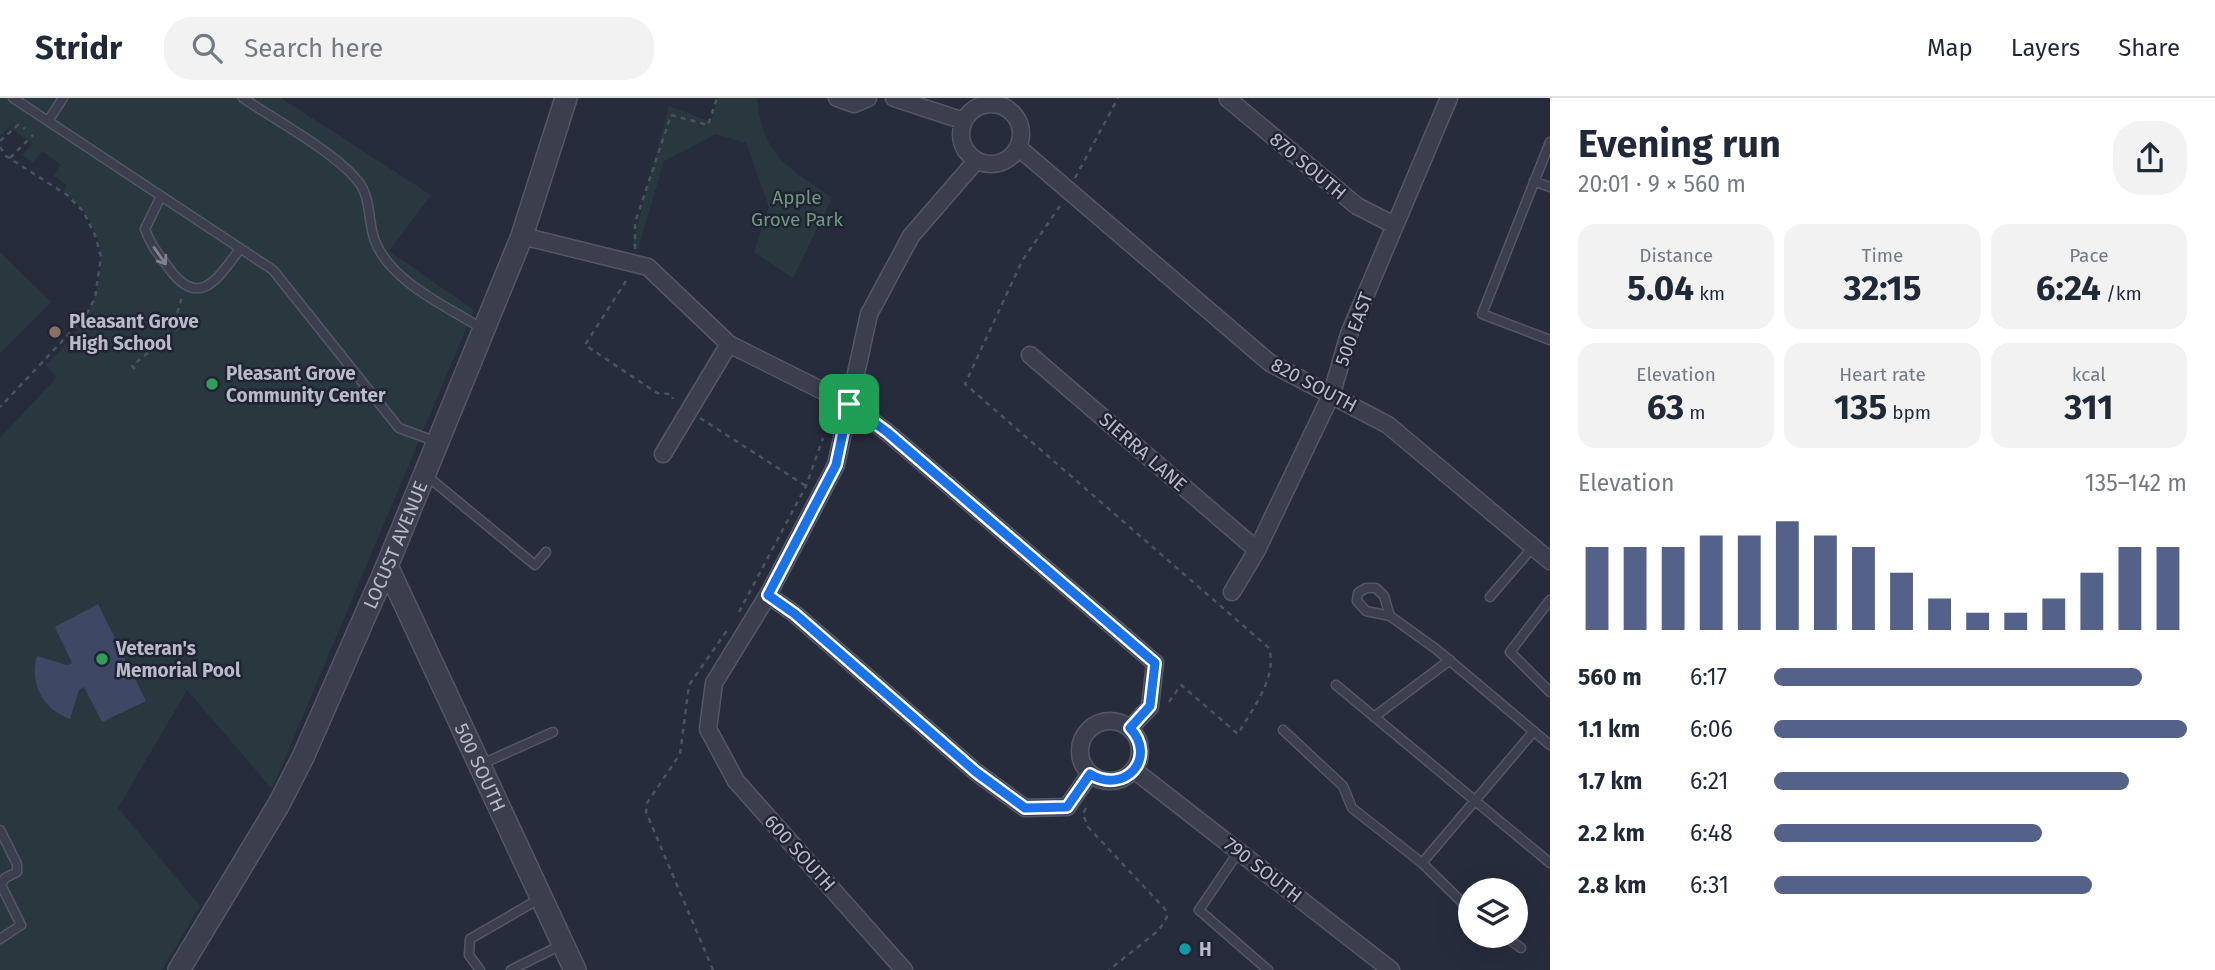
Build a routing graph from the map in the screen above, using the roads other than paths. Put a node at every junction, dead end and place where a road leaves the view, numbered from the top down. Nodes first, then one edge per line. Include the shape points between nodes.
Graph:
1 (13, 98) edge
2 (63, 98) edge
3 (243, 98) edge
4 (566, 98) edge
5 (837, 98) edge
6 (868, 98) edge
7 (894, 98) edge
8 (1449, 98) edge
9 (1228, 99) edge
10 (1006, 102) edge
11 (48, 121) junction
12 (964, 121) junction
13 (1550, 142) edge
14 (1019, 148) junction
15 (976, 161) junction
16 (1534, 181) junction
17 (1550, 187) edge
18 (161, 196) junction
19 (1394, 225) junction
20 (522, 236) junction
21 (240, 249) junction
22 (484, 330) junction
23 (1550, 340) edge
24 (729, 344) junction
25 (1030, 355) dead end
26 (1332, 393) junction
27 (849, 404) junction
28 (438, 442) junction
29 (663, 454) dead end
30 (425, 474) junction
31 (1533, 547) junction
32 (1257, 550) junction
33 (546, 552) dead end
34 (1550, 561) edge
35 (387, 566) junction
36 (1231, 592) dead end
37 (768, 595) junction
38 (1490, 597) dead end
39 (1550, 600) edge
40 (1390, 616) dead end
41 (1450, 660) junction
42 (1336, 685) dead end
43 (1550, 692) edge
44 (1374, 717) junction
45 (1130, 728) junction
46 (1283, 730) dead end
47 (553, 732) dead end
48 (1534, 732) junction
49 (1550, 745) edge
50 (479, 765) junction
51 (1135, 770) junction
52 (1090, 774) junction
53 (1476, 801) junction
54 (0, 830) edge
55 (1239, 851) junction
56 (1422, 863) junction
57 (1550, 863) edge
58 (1, 885) edge
59 (541, 898) junction
60 (1458, 898) edge
61 (0, 939) edge
62 (562, 944) junction
63 (178, 970) edge
64 (480, 970) edge
65 (511, 970) edge
66 (575, 970) edge
67 (904, 970) edge
68 (1268, 970) edge
69 (1391, 970) edge

1 - 11 lane
2 - 11 lane
3 - 22 lane via 349,170 363,187 373,239 384,261
4 - 20 street, LOCUST AVENUE
5 - 6 street via 854,104
7 - 12 street
8 - 19 street, 500 EAST
9 - 19 street, 870 SOUTH via 1357,206
10 - 12 street via 979,106
10 - 14 street via 1021,126
11 - 18 lane
12 - 15 street via 962,144
13 - 16 lane
14 - 15 street via 1002,163
14 - 26 street, 820 SOUTH via 1270,363
15 - 27 street via 911,236 869,314
16 - 17 lane
16 - 23 lane via 1482,314
18 - 21 lane
18 -> 21 lane via 145,229 182,284 197,288 211,284
19 - 26 street, 500 EAST via 1349,334
20 - 22 street, LOCUST AVENUE
20 - 24 street via 648,267
21 - 28 lane via 273,270 399,428
22 - 28 street, LOCUST AVENUE
24 - 27 street
24 - 29 street
25 - 32 street, SIERRA LANE
26 - 31 street, 820 SOUTH via 1388,425
26 - 32 street, 500 EAST
27 - 37 street via 836,465
27 - 45 street via 1155,663 1150,706
28 - 30 street, LOCUST AVENUE
30 - 33 lane via 536,565
30 - 35 street, LOCUST AVENUE
31 - 34 street, 820 SOUTH
31 - 38 lane
32 - 36 street, 500 EAST
35 - 50 street, 500 SOUTH
35 - 63 street, LOCUST AVENUE via 291,780
37 - 52 street via 976,772 1025,808 1067,807
37 - 67 street, 600 SOUTH via 714,683 708,729 736,781
39 - 43 lane via 1510,652
40 - 41 lane
41 - 44 lane
41 - 48 lane
42 - 44 lane
44 - 53 lane
45 - 51 street via 1140,746
45 - 52 street via 1103,721 1087,731 1081,758
46 - 56 lane via 1343,786 1352,808
47 - 50 lane
48 - 49 lane
48 - 53 lane
50 - 59 street, 500 SOUTH
51 - 52 street via 1118,780
51 - 55 street, 790 SOUTH
53 - 56 lane
53 - 57 lane
54 - 58 lane via 18,864 17,872
55 - 68 lane via 1199,910
55 - 69 street, 790 SOUTH
56 - 60 lane
58 - 61 lane via 21,925
59 - 62 street, 500 SOUTH
59 - 64 lane via 470,939 469,955
62 - 65 lane
62 - 66 street, 500 SOUTH

